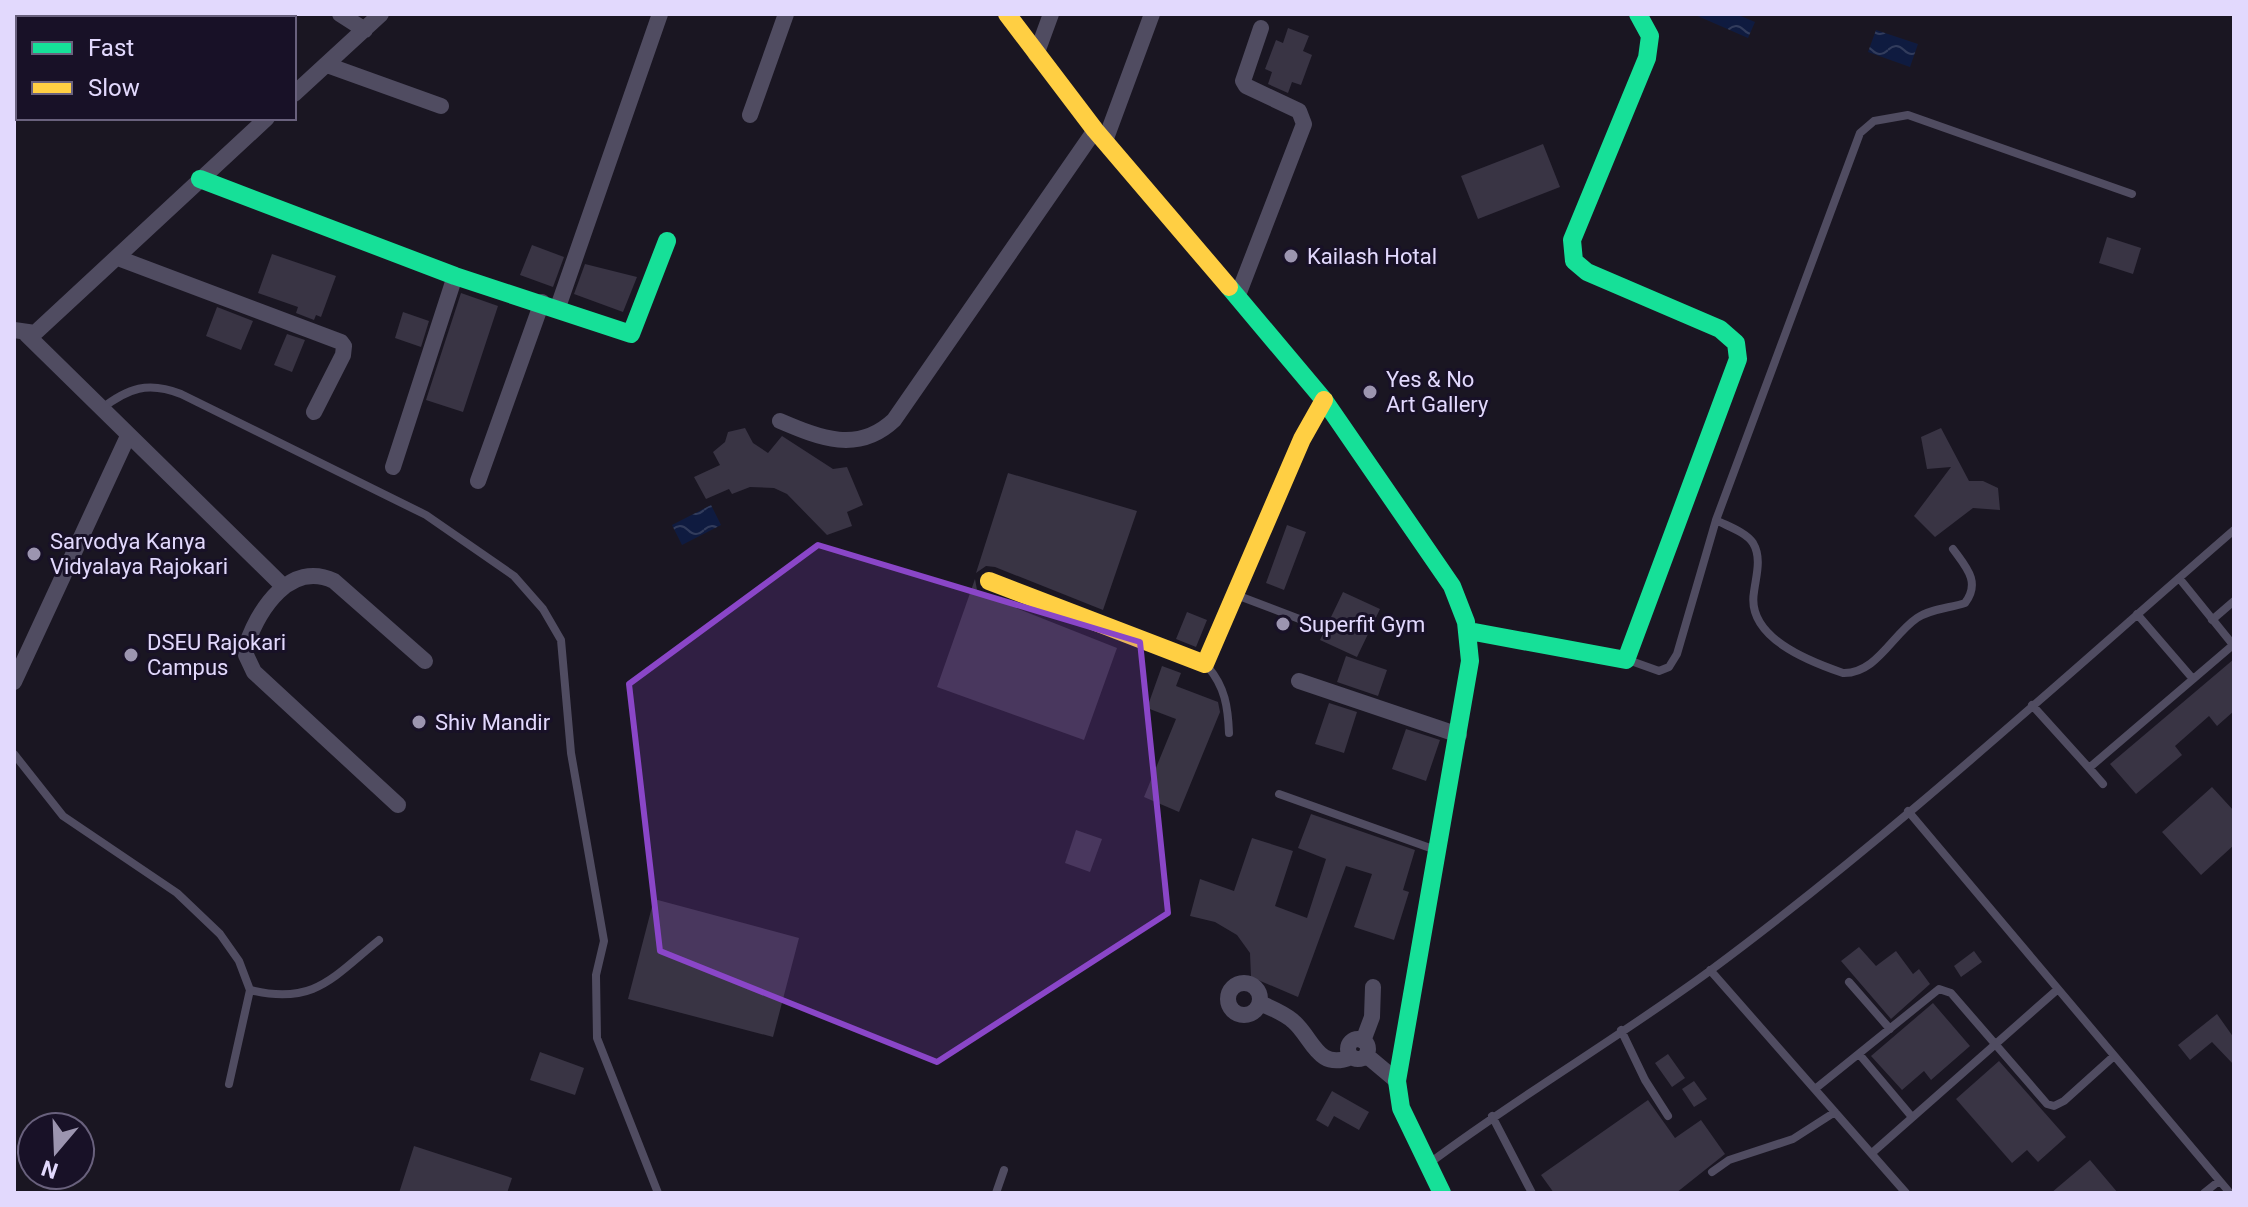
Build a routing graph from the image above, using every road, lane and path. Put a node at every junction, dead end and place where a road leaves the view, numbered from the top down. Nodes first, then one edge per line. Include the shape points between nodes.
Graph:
1 (340, 14) edge
2 (381, 14) edge
3 (660, 14) edge
4 (786, 14) edge
5 (1007, 14) edge
6 (1051, 14) edge
7 (1152, 14) edge
8 (1638, 14) edge
9 (1261, 28) dead end
10 (365, 30) junction
11 (1036, 55) junction
12 (327, 65) junction
13 (296, 92) edge
14 (441, 106) dead end
15 (750, 115) dead end
16 (265, 120) edge
17 (1100, 135) junction
18 (200, 179) junction
19 (2132, 194) dead end
20 (667, 241) dead end
21 (118, 258) junction
22 (455, 276) junction
23 (1238, 295) junction
24 (550, 304) junction
25 (20, 332) edge
26 (1324, 400) junction
27 (101, 409) junction
28 (314, 412) dead end
29 (780, 421) dead end
30 (128, 436) junction
31 (393, 467) dead end
32 (478, 481) dead end
33 (1716, 520) junction
34 (2234, 530) edge
35 (1953, 549) dead end
36 (2179, 578) junction
37 (989, 581) dead end
38 (282, 585) junction
39 (1236, 595) junction
40 (2234, 601) edge
41 (2137, 614) junction
42 (1302, 620) dead end
43 (2212, 620) junction
44 (1469, 631) junction
45 (2233, 645) edge
46 (1626, 660) junction
47 (425, 661) dead end
48 (1205, 664) junction
49 (2193, 679) junction
50 (1299, 681) dead end
51 (14, 682) edge
52 (2032, 705) junction
53 (1229, 733) dead end
54 (1459, 735) junction
55 (14, 754) edge
56 (2089, 768) junction
57 (2103, 784) dead end
58 (1279, 794) dead end
59 (398, 805) dead end
60 (1908, 811) junction
61 (1437, 850) junction
62 (379, 940) dead end
63 (1710, 970) junction
64 (1849, 982) dead end
65 (1373, 987) dead end
66 (2058, 989) junction
67 (250, 990) junction
68 (1260, 1003) dead end
69 (1890, 1029) junction
70 (1621, 1030) junction
71 (1995, 1045) junction
72 (1360, 1051) junction
73 (1859, 1054) junction
74 (2114, 1056) junction
75 (1397, 1081) junction
76 (229, 1084) dead end
77 (1815, 1089) junction
78 (1835, 1112) junction
79 (1492, 1116) junction
80 (1668, 1116) dead end
81 (1912, 1117) junction
82 (1872, 1153) junction
83 (1428, 1165) junction
84 (1004, 1170) dead end
85 (1712, 1172) dead end
86 (2219, 1181) junction
87 (658, 1193) edge
88 (996, 1193) edge
89 (1442, 1193) edge
90 (1532, 1193) edge
91 (1906, 1193) edge
92 (2204, 1193) edge
93 (2230, 1193) edge

1 - 10 street
2 - 10 street
3 - 24 street
4 - 15 street
5 - 11 street
6 - 11 street
7 - 17 street
8 - 46 street via 1650,36 1647,58 1572,240 1574,261 1587,272 1720,329 1738,350
9 - 23 street via 1243,81 1299,111 1304,124
10 - 12 street
11 - 17 street
12 - 13 street
12 - 14 street
16 - 18 street
17 - 23 street
17 - 29 street via 884,430 844,443
18 - 21 street
18 - 22 street
19 - 33 lane via 1908,115 1874,121 1860,133
20 - 24 street via 631,334
21 - 25 street via 35,333
21 - 28 street via 341,342 343,355
22 - 24 street
22 - 31 street
23 - 26 street
24 - 32 street
25 - 27 street
26 - 39 street via 1302,439
26 - 44 street via 1452,586
27 - 30 street
27 - 87 lane via 124,391 141,387 181,394 426,515 514,576 543,609 561,640 571,753 604,941 596,975 597,1038
30 - 38 street
30 - 51 street
33 - 35 lane via 1750,538 1755,547 1758,568 1752,604 1760,627 1843,673 1868,666 1924,614 1965,603 1973,589 1971,574
33 - 46 lane via 1669,667 1659,671
34 - 36 lane
36 - 41 lane
36 - 43 lane
37 - 48 street
38 - 47 street via 303,575 334,581
38 - 59 street via 249,636 249,664
39 - 42 lane
39 - 48 street
40 - 43 lane
41 - 49 lane
41 - 52 lane
43 - 45 lane
44 - 46 street
44 - 54 street
45 - 49 lane
48 - 53 lane via 1223,689
49 - 56 lane
50 - 54 street
52 - 56 lane
52 - 60 lane
54 - 61 street
55 - 67 lane via 63,816 167,886 220,934
56 - 57 lane
58 - 61 lane
60 - 63 lane
60 - 66 lane
61 - 75 street
62 - 67 lane via 315,989 289,997
63 - 70 lane
63 - 77 lane
64 - 69 lane
65 - 72 street via 1373,1008
66 - 71 lane
66 - 74 lane
67 - 76 lane
68 - 72 street via 1294,1022 1324,1058 1340,1061
69 - 71 lane via 1945,989
69 - 73 lane
70 - 79 lane
70 - 80 lane
71 - 74 lane via 2054,1106
71 - 81 lane
72 - 75 street
73 - 77 lane
73 - 81 lane
74 - 86 lane
75 - 83 street via 1401,1108
77 - 78 lane
78 - 82 lane
78 - 85 lane via 1793,1139 1729,1160
79 - 83 lane
79 - 90 lane
81 - 82 lane
82 - 91 lane
83 - 89 street
84 - 88 lane
86 - 92 lane
86 - 93 lane

